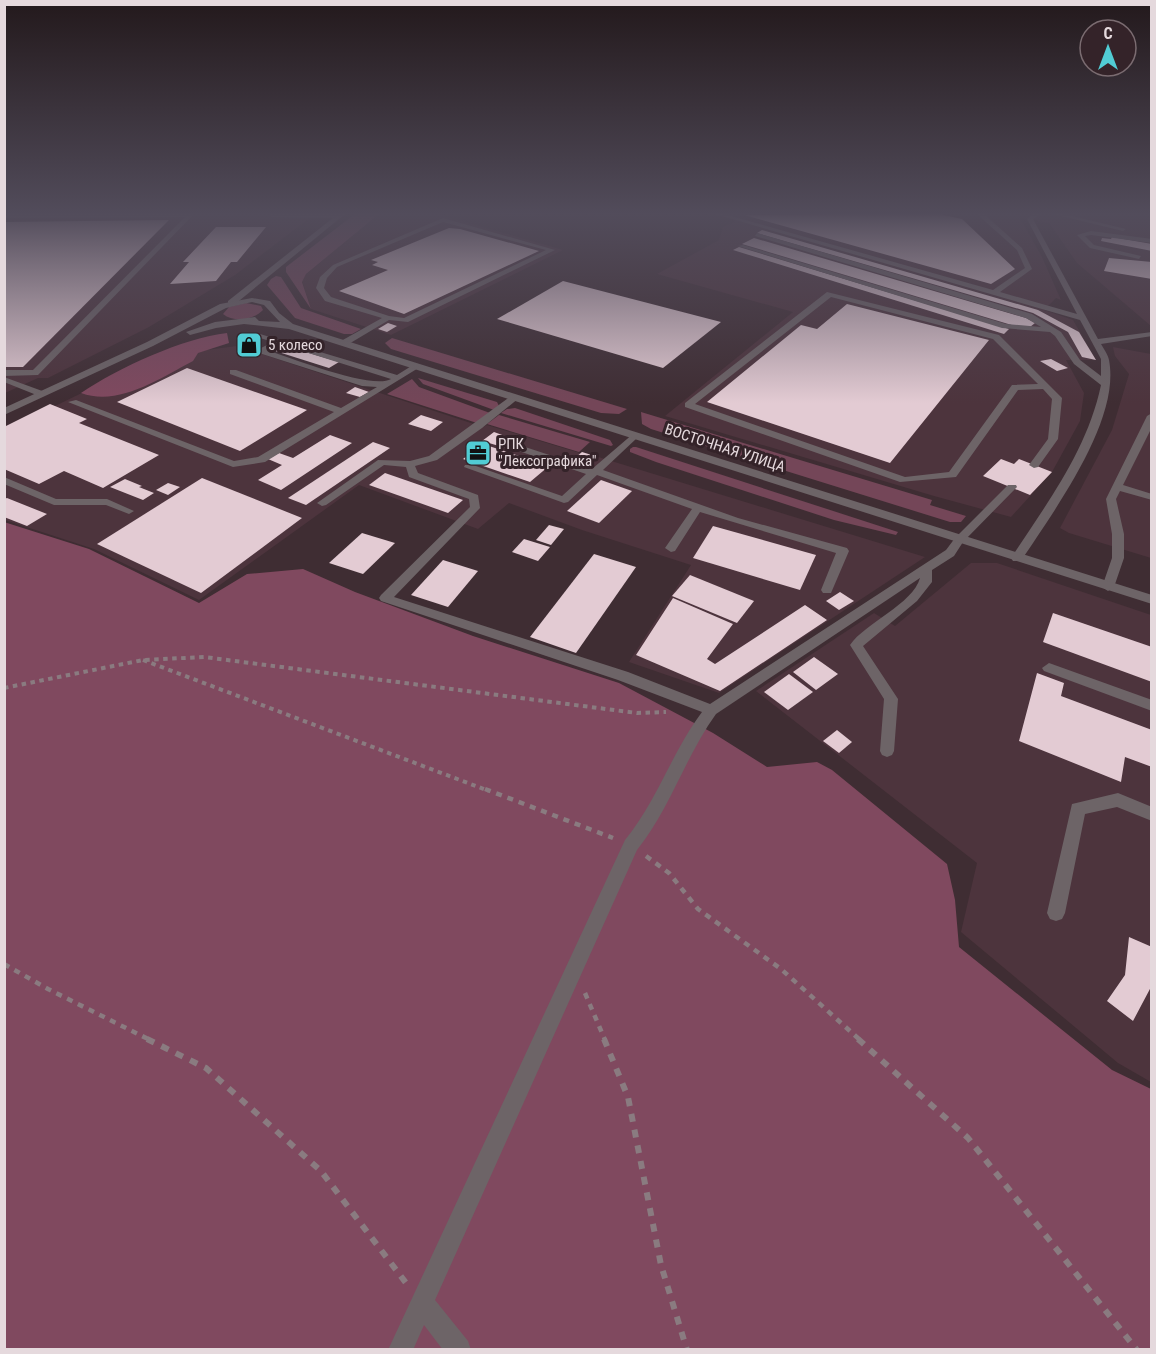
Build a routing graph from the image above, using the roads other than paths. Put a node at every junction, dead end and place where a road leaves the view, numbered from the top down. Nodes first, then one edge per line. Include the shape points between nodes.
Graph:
1 (129, 277) edge
2 (262, 277) edge
3 (324, 277) edge
4 (495, 277) edge
5 (844, 277) edge
6 (899, 277) edge
7 (939, 277) edge
8 (1017, 277) edge
9 (1061, 277) edge
10 (256, 282) junction
11 (994, 293) junction
12 (261, 301) junction
13 (231, 303) junction
14 (218, 309) junction
15 (272, 309) junction
16 (388, 318) junction
17 (1083, 318) junction
18 (247, 322) junction
19 (230, 323) junction
20 (290, 326) junction
21 (1051, 330) junction
22 (1152, 334) edge
23 (263, 336) dead end
24 (280, 341) junction
25 (1096, 342) junction
26 (344, 343) junction
27 (150, 344) junction
28 (416, 367) junction
29 (233, 372) dead end
30 (4, 373) edge
31 (4, 379) edge
32 (394, 381) junction
33 (1105, 384) junction
34 (1044, 386) junction
35 (42, 394) junction
36 (514, 398) junction
37 (73, 402) dead end
38 (4, 412) edge
39 (342, 412) junction
40 (1152, 417) edge
41 (634, 436) junction
42 (516, 447) dead end
43 (410, 464) junction
44 (1034, 465) dead end
45 (469, 467) dead end
46 (595, 472) junction
47 (4, 480) edge
48 (1118, 487) junction
49 (1012, 488) dead end
50 (1152, 497) edge
51 (322, 503) dead end
52 (698, 507) junction
53 (129, 511) dead end
54 (959, 540) junction
55 (671, 548) dead end
56 (1017, 558) junction
57 (926, 570) junction
58 (1108, 587) junction
59 (827, 590) dead end
60 (1152, 600) edge
61 (1049, 668) dead end
62 (1152, 706) edge
63 (711, 710) junction
64 (888, 751) dead end
65 (1152, 814) edge
66 (1056, 913) dead end
67 (421, 1302) junction
68 (400, 1350) edge
69 (459, 1350) edge

1 - 30 lane via 35,373
2 - 10 street
3 - 16 lane via 320,288 328,299
4 - 16 lane via 405,320
5 - 21 lane via 1005,326
6 - 21 lane via 1029,316
7 - 11 lane
8 - 11 lane
9 - 17 lane
10 - 12 street via 253,290
10 - 13 street
11 - 17 lane
12 - 13 street
12 - 15 street, ВОСТОЧНАЯ УЛИЦА
13 - 14 street
14 - 19 street via 216,318
14 - 27 street
15 - 18 street via 264,317
15 - 20 street, ВОСТОЧНАЯ УЛИЦА
16 - 26 lane
17 - 25 lane
18 - 19 street, ВОСТОЧНАЯ УЛИЦА
18 - 20 street, ВОСТОЧНАЯ УЛИЦА
19 - 27 street, ВОСТОЧНАЯ УЛИЦА
20 - 26 street, ВОСТОЧНАЯ УЛИЦА
21 - 33 lane via 1077,362
22 - 25 lane
23 - 24 lane
24 - 32 lane
24 - 32 lane via 262,351 365,384
25 - 33 lane via 1105,359
26 - 28 street, ВОСТОЧНАЯ УЛИЦА
27 - 35 street
28 - 32 lane
28 - 36 street, ВОСТОЧНАЯ УЛИЦА
29 - 39 lane
31 - 35 lane
32 - 39 lane
33 - 56 lane via 1101,411 1086,444
34 - 34 lane via 1015,387 952,475 904,480 688,405 830,294 996,337
34 - 44 lane via 1057,398 1053,439
35 - 38 street
36 - 41 street, ВОСТОЧНАЯ УЛИЦА
36 - 43 lane via 433,458
37 - 39 lane via 233,464 261,460
40 - 48 lane
41 - 46 lane
41 - 54 street, ВОСТОЧНАЯ УЛИЦА
42 - 46 lane
43 - 51 lane via 382,462
43 - 63 lane via 413,475 474,497 475,508 385,598 623,676
45 - 46 lane via 564,501
46 - 52 lane
47 - 53 lane via 54,502 107,502
48 - 50 lane
48 - 58 lane via 1111,499 1118,558
49 - 54 lane
52 - 55 lane
52 - 59 lane via 843,551
54 - 56 street, ВОСТОЧНАЯ УЛИЦА
54 - 57 lane via 950,553
56 - 58 street, ВОСТОЧНАЯ УЛИЦА
57 - 63 lane
57 - 64 lane via 926,582 913,598 856,645 891,699
58 - 60 street, ВОСТОЧНАЯ УЛИЦА
61 - 62 lane
63 - 67 lane via 683,754 648,824 631,845
65 - 66 lane via 1118,800 1078,809
67 - 68 lane
67 - 69 lane

